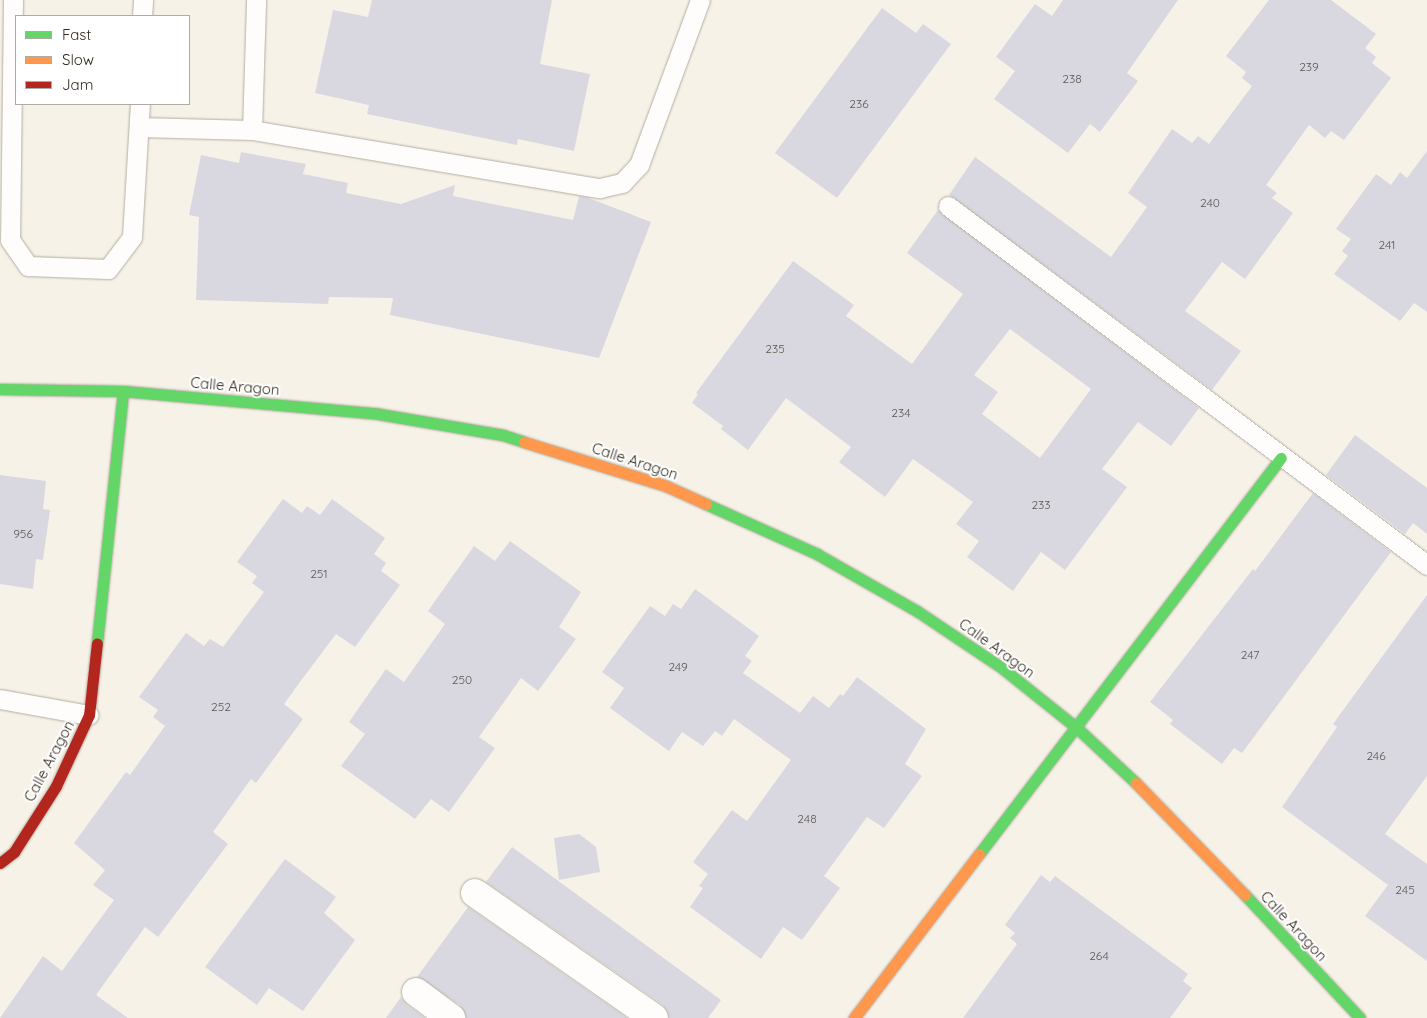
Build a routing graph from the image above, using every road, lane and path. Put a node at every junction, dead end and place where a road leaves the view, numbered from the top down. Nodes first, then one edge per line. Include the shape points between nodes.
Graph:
1 (12, 0) edge
2 (143, 0) edge
3 (256, 0) edge
4 (700, 0) edge
5 (142, 15) edge
6 (140, 105) edge
7 (140, 127) junction
8 (252, 130) junction
9 (948, 206) dead end
10 (0, 389) edge
11 (123, 391) junction
12 (1281, 458) junction
13 (1427, 565) edge
14 (0, 698) edge
15 (90, 715) junction
16 (1077, 728) junction
17 (0, 863) edge
18 (475, 893) dead end
19 (416, 992) dead end
20 (451, 1018) edge
21 (654, 1018) edge
22 (854, 1018) edge
23 (1360, 1018) edge

1 - 7 lane via 10,240 28,266 108,268 132,237
2 - 5 lane
3 - 8 lane
4 - 8 lane via 639,165 622,183 600,188
6 - 7 lane
7 - 8 lane
9 - 12 lane
10 - 11 street, Calle Aragon
11 - 15 street, Calle Aragon
11 - 16 street, Calle Aragon via 379,414 465,428 503,435 666,486 817,554 917,611 1002,668
12 - 13 lane
12 - 16 street
14 - 15 lane
15 - 17 street, Calle Aragon via 56,786 14,852
16 - 22 street
16 - 23 street, Calle Aragon via 1167,812
18 - 21 street
19 - 20 street

